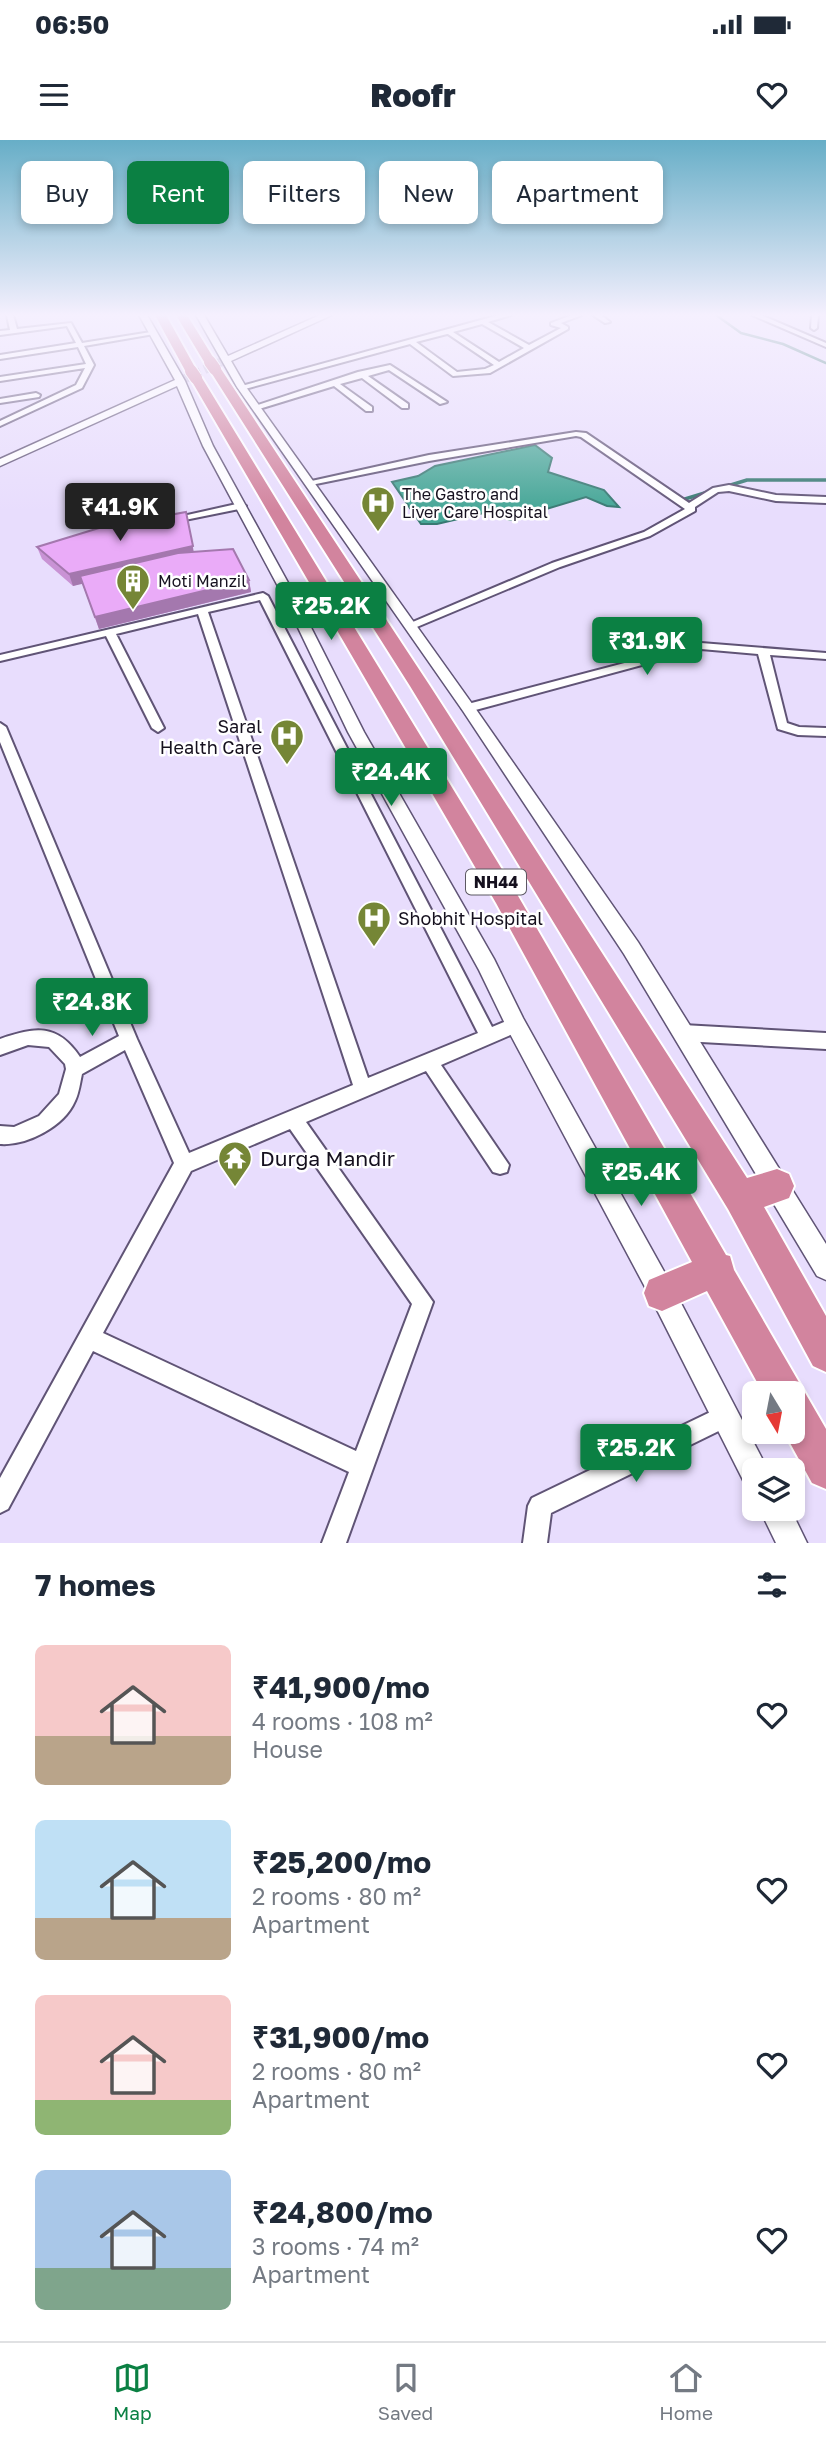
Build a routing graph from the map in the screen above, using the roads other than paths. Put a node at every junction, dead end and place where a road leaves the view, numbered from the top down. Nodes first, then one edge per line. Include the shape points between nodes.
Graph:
1 (27, 380) edge
2 (83, 380) edge
3 (180, 380) tunnel mouth
4 (204, 380) edge
5 (209, 380) edge
6 (210, 380) edge
7 (227, 380) edge
8 (267, 380) edge
9 (342, 380) edge
10 (370, 380) edge
11 (411, 380) edge
12 (334, 383) junction
13 (242, 387) junction
14 (36, 395) junction
15 (0, 401) edge
16 (443, 402) dead end
17 (42, 405) junction
18 (405, 406) dead end
19 (256, 407) junction
20 (369, 409) dead end
21 (0, 424) edge
22 (0, 463) edge
23 (311, 482) junction
24 (826, 500) edge
25 (241, 506) junction
26 (688, 507) junction
27 (155, 523) edge
28 (202, 610) junction
29 (412, 626) junction
30 (109, 632) junction
31 (762, 651) junction
32 (826, 656) edge
33 (0, 658) edge
34 (468, 708) junction
35 (0, 727) edge
36 (158, 728) dead end
37 (826, 732) edge
38 (516, 1025) junction
39 (683, 1033) junction
40 (488, 1036) junction
41 (128, 1039) junction
42 (826, 1041) edge
43 (0, 1047) edge
44 (428, 1060) junction
45 (75, 1069) junction
46 (363, 1088) junction
47 (293, 1118) junction
48 (0, 1135) edge
49 (184, 1164) junction
50 (500, 1165) dead end
51 (777, 1186) junction
52 (740, 1196) junction
53 (826, 1267) edge
54 (716, 1269) junction
55 (662, 1293) junction
56 (89, 1338) junction
57 (826, 1353) edge
58 (777, 1381) edge
59 (725, 1416) junction
60 (805, 1430) edge
61 (747, 1458) edge
62 (362, 1466) junction
63 (826, 1469) edge
64 (0, 1501) edge
65 (781, 1521) edge
66 (334, 1543) edge
67 (535, 1543) edge
68 (792, 1543) edge

1 - 14 street
2 - 17 street
3 - 22 street
4 - 25 street via 208,446
5 - 54 highway, NH44
6 - 52 highway, NH44 via 420,686
7 - 13 street
8 - 13 street
9 - 12 street
10 - 18 street
11 - 16 street
12 - 19 street
12 - 20 street
13 - 19 street
14 - 15 street
14 - 17 street
17 - 21 street
19 - 23 street
23 - 26 street via 576,434
23 - 29 street
24 - 26 street via 785,499 729,488 716,490
25 - 27 street
25 - 38 street via 356,732
26 - 29 street via 692,509 647,534 556,565
28 - 30 street
28 - 40 street via 263,596
28 - 46 street
29 - 34 street
30 - 33 street
30 - 36 street
31 - 32 street
31 - 34 street via 701,646
31 - 37 street via 782,726
34 - 39 street via 631,947
35 - 41 street
38 - 40 street
38 - 55 street
39 - 42 street
39 - 51 street
40 - 44 street
41 - 45 street
41 - 49 street
43 - 45 street via 28,1037 54,1040 73,1060
44 - 46 street
44 - 50 street
45 - 48 street via 66,1099 45,1122 14,1136
46 - 47 street
47 - 49 street
47 - 62 street via 423,1302
49 - 56 street
51 - 52 highway
51 - 53 street
52 - 57 highway, NH44
54 - 55 highway
54 - 58 highway, NH44
55 - 59 street
56 - 62 street
56 - 64 street
59 - 61 street
59 - 67 street via 540,1506
60 - 63 highway
62 - 66 street
65 - 68 street

